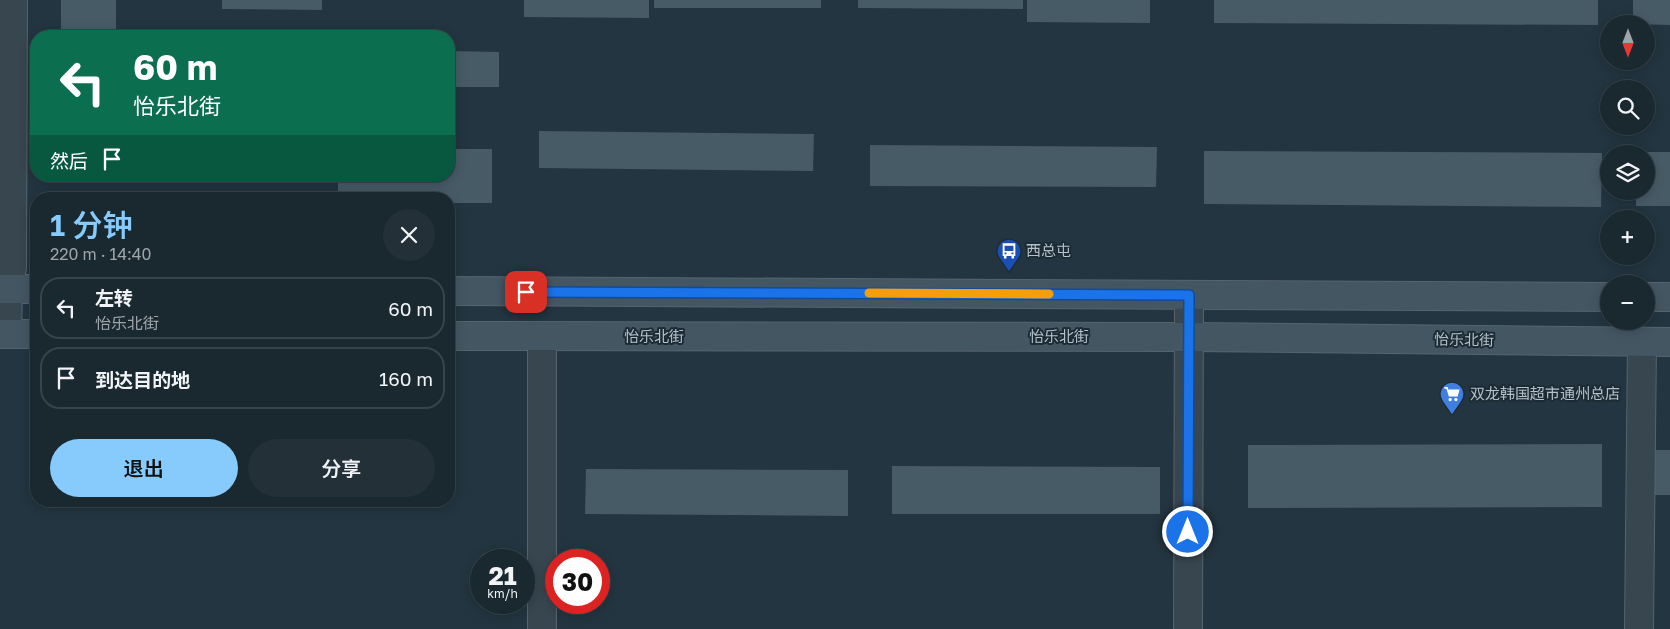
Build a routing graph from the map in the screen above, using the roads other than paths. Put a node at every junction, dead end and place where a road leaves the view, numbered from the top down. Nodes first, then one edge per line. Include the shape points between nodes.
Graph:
1 (13, 0) edge
2 (4, 289) edge
3 (30, 289) edge
4 (455, 291) edge
5 (1189, 295) junction
6 (1600, 297) edge
7 (1655, 297) edge
8 (1670, 297) edge
9 (4, 334) edge
10 (30, 334) edge
11 (455, 336) edge
12 (542, 337) junction
13 (1189, 337) junction
14 (1642, 342) junction
15 (1670, 342) edge
16 (542, 629) edge
17 (1188, 629) edge
18 (1639, 629) edge

1 - 2 street via 12,267
2 - 3 main road
2 - 9 street
4 - 5 main road
5 - 6 main road
5 - 13 street
7 - 8 main road
9 - 10 main road
11 - 12 main road, 怡乐北街
12 - 13 main road, 怡乐北街
12 - 16 street
13 - 14 main road, 怡乐北街
13 - 17 street
14 - 15 main road, 怡乐北街
14 - 18 street

